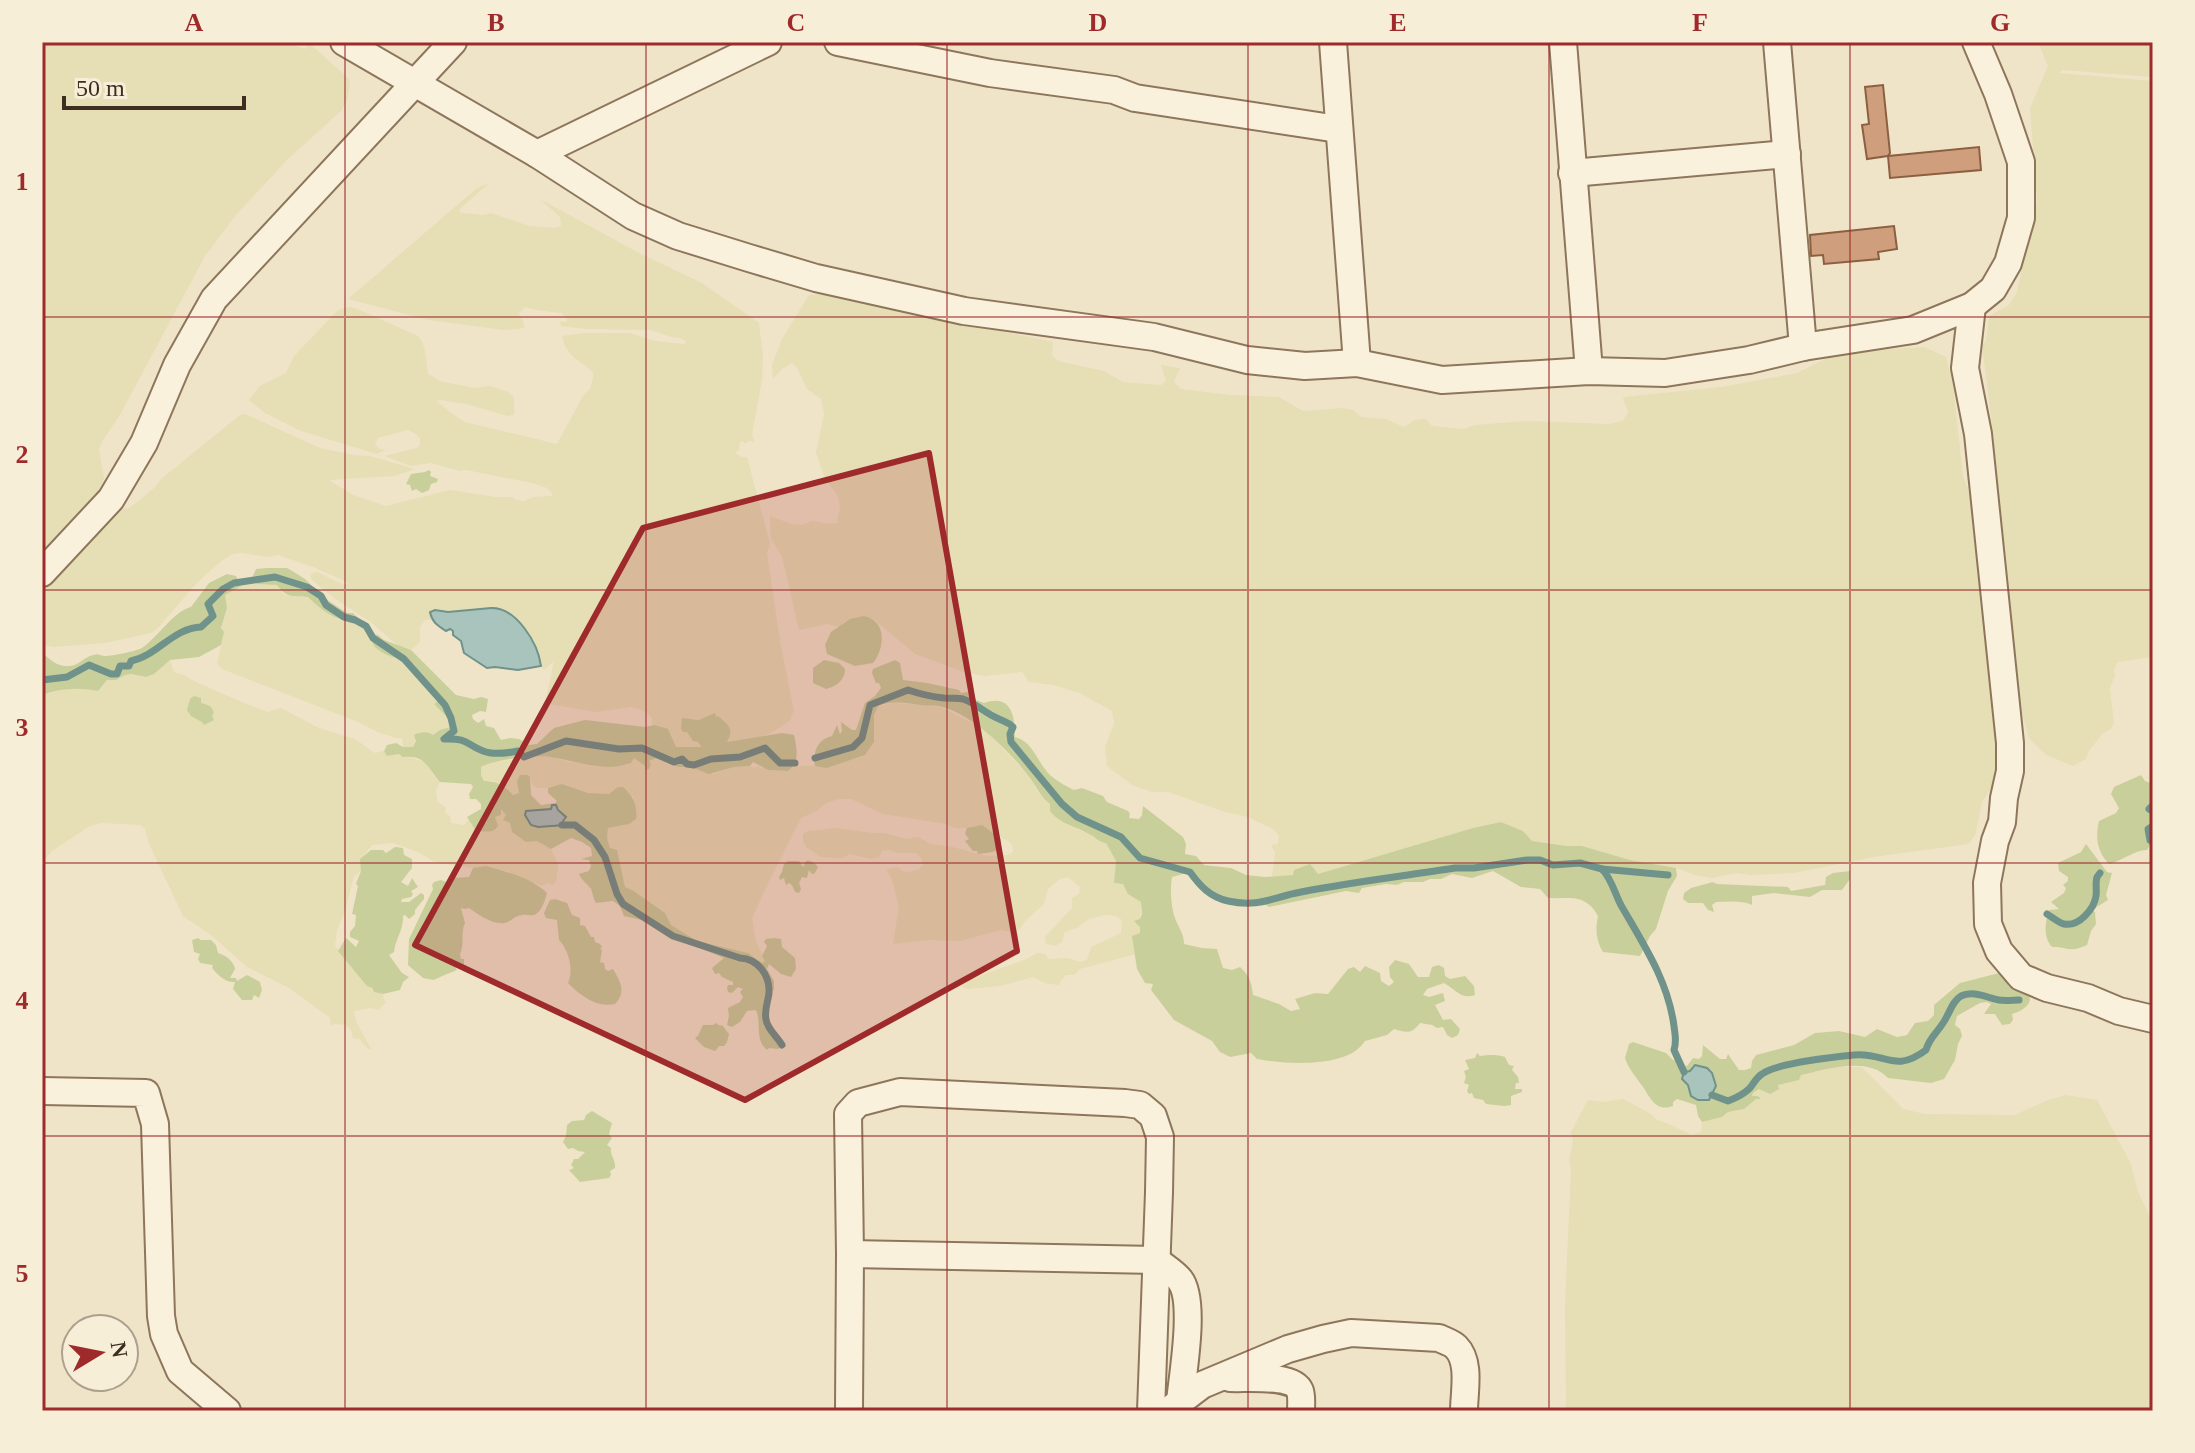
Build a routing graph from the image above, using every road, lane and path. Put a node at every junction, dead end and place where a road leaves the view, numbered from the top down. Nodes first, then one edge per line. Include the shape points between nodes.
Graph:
1 (344, 42) edge
2 (453, 42) edge
3 (768, 42) edge
4 (838, 42) edge
5 (1333, 42) edge
6 (1563, 42) edge
7 (1777, 42) edge
8 (1976, 42) edge
9 (413, 84) junction
10 (1338, 129) junction
11 (537, 154) junction
12 (1787, 154) junction
13 (1572, 173) junction
14 (1972, 306) junction
15 (1803, 347) junction
16 (1357, 363) junction
17 (1589, 371) junction
18 (42, 573) edge
19 (2153, 1019) edge
20 (42, 1091) edge
21 (850, 1254) junction
22 (1156, 1260) junction
23 (1222, 1378) junction
24 (1175, 1409) edge
25 (227, 1411) edge
26 (849, 1411) edge
27 (1151, 1411) edge
28 (1301, 1411) edge
29 (1464, 1411) edge

1 - 9 street
2 - 9 street
3 - 11 street
4 - 10 street via 990,73
5 - 10 street
6 - 13 street
7 - 12 street
8 - 14 street via 2021,162 2021,218 2008,263 1993,289
9 - 11 street
9 - 18 street via 214,299 111,499
10 - 16 street
11 - 16 street via 633,216 678,236 816,278 964,311 1154,337 1247,360 1305,366
12 - 13 street
12 - 15 street
13 - 17 street
14 - 15 street via 1913,330
14 - 19 street via 1965,368 1978,434 2010,743 2002,822 1987,883 1988,924 1999,951 2021,977
15 - 17 street via 1665,373
16 - 17 street via 1442,380
20 - 25 street via 146,1093 155,1124 164,1334 180,1371
21 - 22 street
21 - 22 street via 848,1114 858,1103 900,1092 1140,1105 1153,1116 1160,1137
21 - 26 street
22 - 24 street via 1180,1280 1188,1307
22 - 27 street
23 - 24 street via 1202,1385
23 - 28 street via 1295,1384
23 - 29 street via 1288,1349 1351,1333 1439,1338 1459,1349 1464,1363

